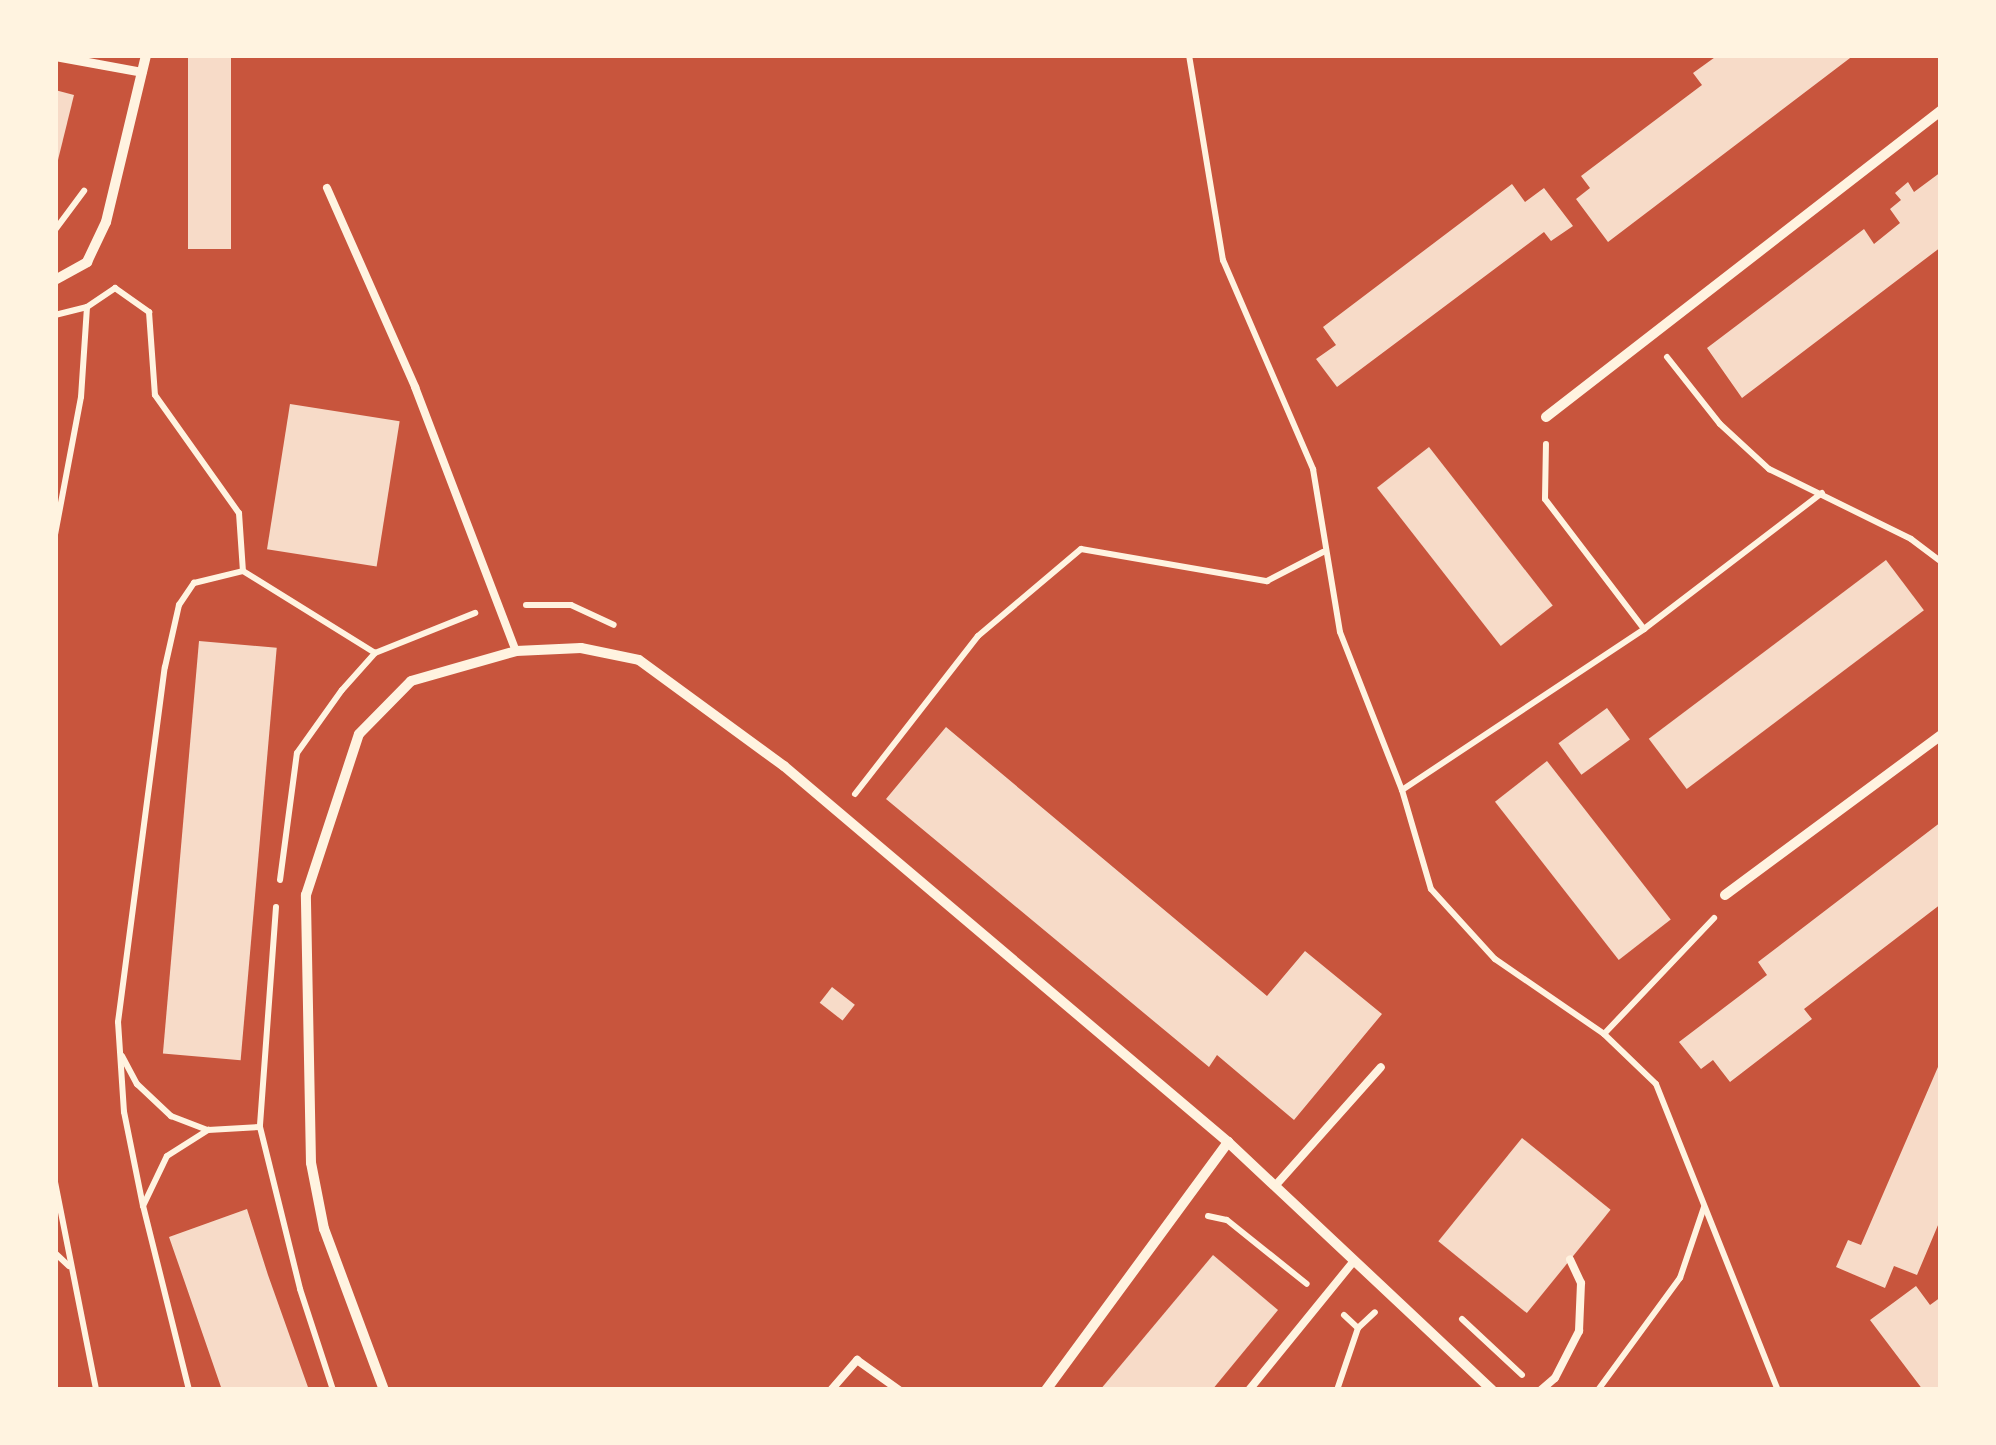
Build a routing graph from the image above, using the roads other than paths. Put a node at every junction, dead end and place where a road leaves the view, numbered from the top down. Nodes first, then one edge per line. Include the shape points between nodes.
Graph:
1 (146, 55) edge
2 (55, 56) edge
3 (142, 72) junction
4 (1941, 111) edge
5 (328, 188) dead end
6 (55, 280) edge
7 (1546, 418) road end
8 (516, 651) junction
9 (1941, 735) edge
10 (1725, 894) road end
11 (1381, 1068) dead end
12 (1228, 1142) junction
13 (1275, 1186) junction
14 (1570, 1260) dead end
15 (1354, 1261) junction
16 (384, 1390) edge
17 (830, 1390) edge
18 (899, 1390) edge
19 (1046, 1390) edge
20 (1249, 1390) edge
21 (1492, 1390) edge
22 (1541, 1390) edge

1 - 3 street
2 - 3 street
3 - 6 street via 106,222 87,262
4 - 7 street
5 - 8 lane via 415,387
8 - 12 street via 581,648 640,660 784,766
8 - 16 street via 412,681 358,734 306,894 311,1163 324,1229
9 - 10 street
11 - 13 lane
12 - 13 street
12 - 19 street
13 - 15 street
14 - 22 lane via 1580,1283 1579,1331
15 - 20 lane
15 - 21 street
17 - 18 lane via 857,1360

